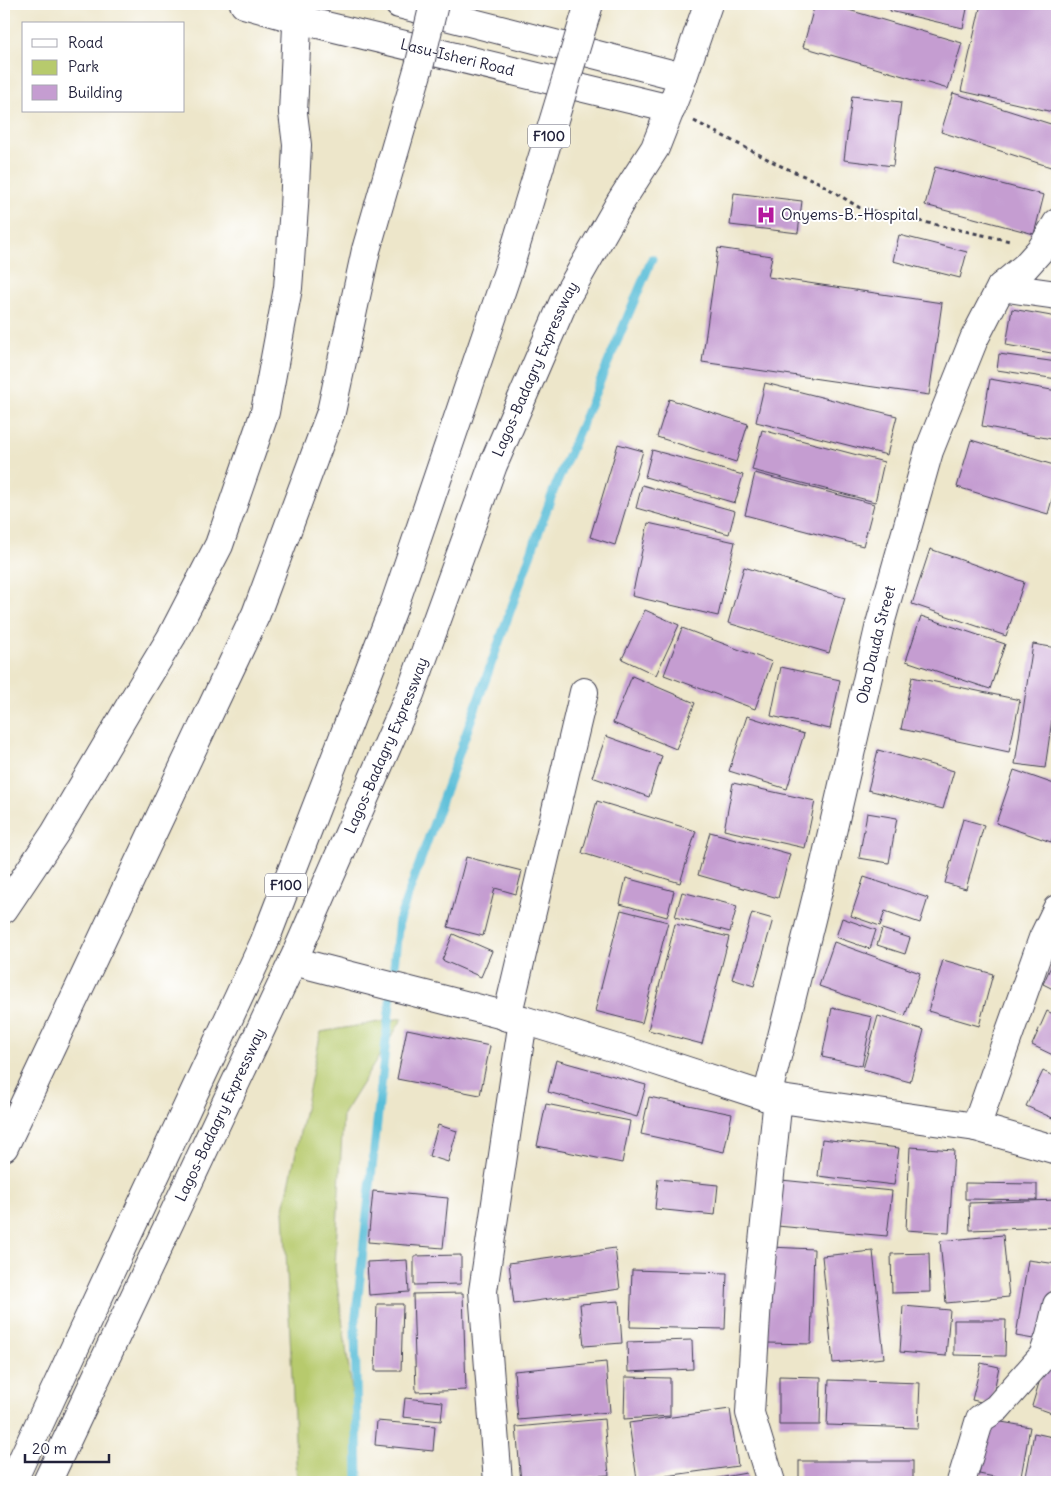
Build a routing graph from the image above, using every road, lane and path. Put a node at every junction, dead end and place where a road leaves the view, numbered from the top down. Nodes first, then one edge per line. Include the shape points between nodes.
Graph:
1 (244, 4) edge
2 (399, 4) edge
3 (434, 4) edge
4 (589, 4) edge
5 (708, 4) edge
6 (297, 11) edge
7 (684, 77) junction
8 (671, 109) junction
9 (1057, 223) edge
10 (1042, 248) junction
11 (1002, 287) junction
12 (1057, 295) edge
13 (584, 692) dead end
14 (4, 909) edge
15 (1057, 909) edge
16 (293, 961) junction
17 (515, 1019) junction
18 (772, 1098) junction
19 (976, 1127) junction
20 (4, 1147) edge
21 (1057, 1150) edge
22 (1057, 1305) edge
23 (12, 1482) edge
24 (47, 1482) edge
25 (498, 1482) edge
26 (771, 1482) edge
27 (961, 1482) edge

1 - 6 main road, Lasu-Isheri Road
2 - 7 main road
3 - 20 main road, bridge via 366,250 331,412 256,614
4 - 23 main road, F100, bridge via 509,268 394,606 264,943
5 - 7 main road, Lagos-Badagry Expressway
6 - 8 main road, Lasu-Isheri Road
6 - 14 main road via 293,113 296,154 288,288 265,412 219,545 172,636 56,833
7 - 8 main road, Lagos-Badagry Expressway
8 - 10 path via 818,182 860,208
8 - 16 main road, Lagos-Badagry Expressway via 655,148 564,301 493,465 410,694
9 - 10 main road, Oba Dauda Street
10 - 11 main road, Oba Dauda Street
11 - 12 main road
11 - 18 main road, Oba Dauda Street via 974,338 929,451 880,624
13 - 17 main road
15 - 19 main road via 1043,938
16 - 17 main road
16 - 24 main road, Lagos-Badagry Expressway
17 - 18 main road
17 - 25 main road via 483,1291
18 - 19 main road
18 - 26 main road, Oba Dauda Street via 750,1413
19 - 21 main road
22 - 27 main road via 1043,1356 997,1408 980,1419

